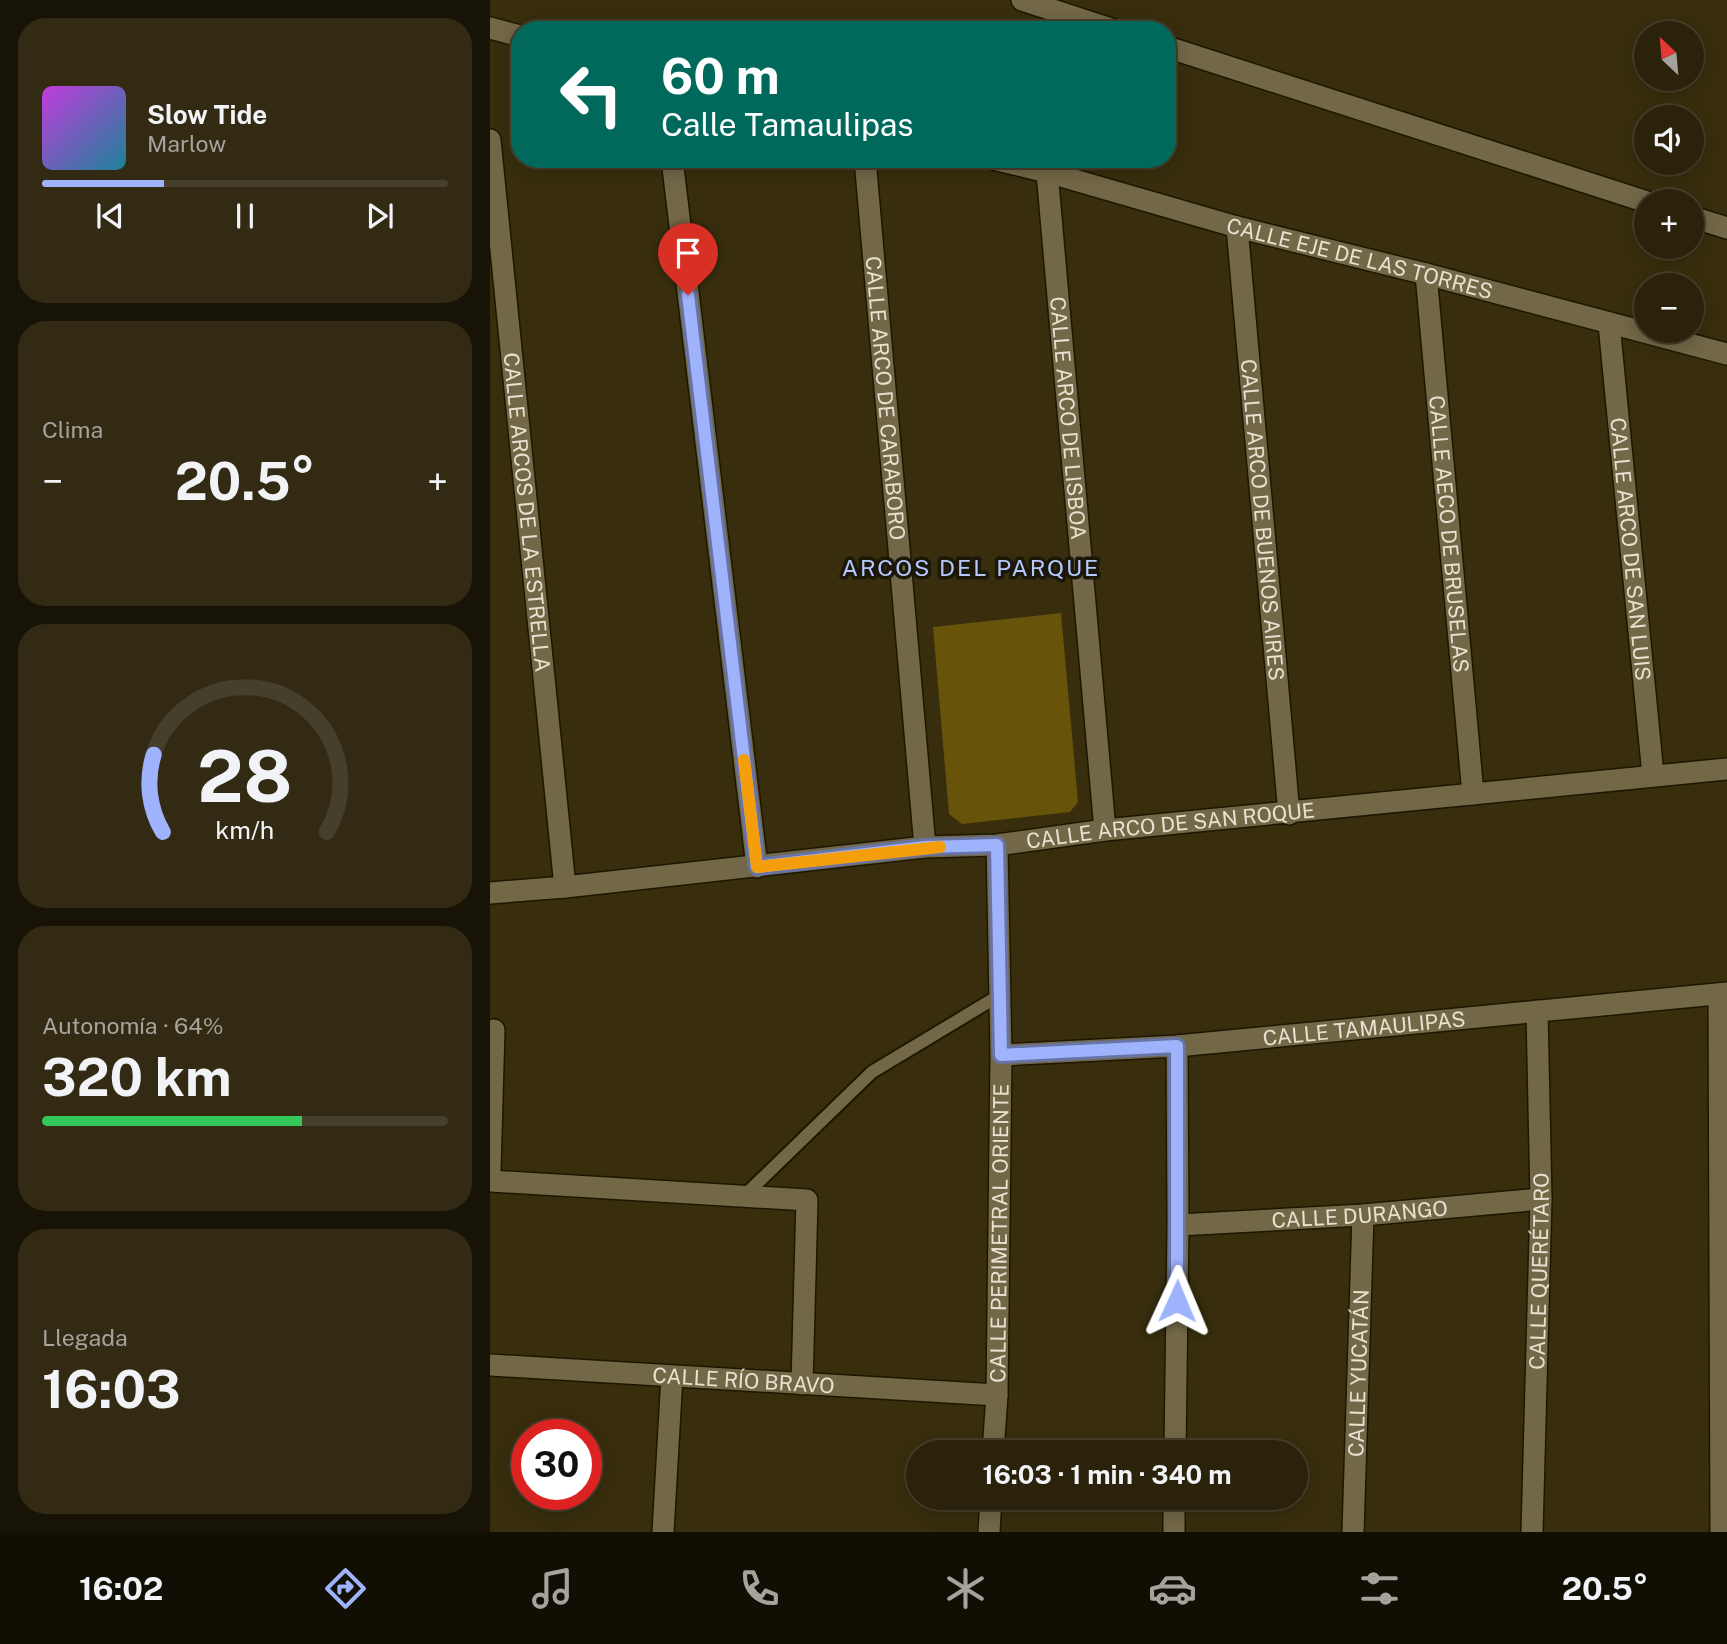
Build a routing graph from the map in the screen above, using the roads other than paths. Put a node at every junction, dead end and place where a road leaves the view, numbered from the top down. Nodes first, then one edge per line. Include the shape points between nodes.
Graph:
1 (1022, 0) edge
2 (1086, 21) edge
3 (490, 28) edge
4 (511, 34) edge
5 (1176, 50) edge
6 (490, 139) edge
7 (673, 168) edge
8 (865, 168) edge
9 (1030, 168) edge
10 (1047, 172) junction
11 (1634, 198) edge
12 (1704, 221) edge
13 (1237, 227) junction
14 (1727, 228) edge
15 (1426, 274) junction
16 (1609, 324) junction
17 (1727, 354) edge
18 (1727, 769) edge
19 (1653, 775) junction
20 (1473, 794) junction
21 (1289, 814) junction
22 (1105, 831) junction
23 (997, 845) junction
24 (925, 847) junction
25 (757, 867) junction
26 (565, 887) junction
27 (490, 893) edge
28 (1723, 993) edge
29 (1000, 995) junction
30 (1537, 1011) junction
31 (494, 1030) dead end
32 (1177, 1046) junction
33 (1001, 1055) junction
34 (490, 1170) edge
35 (490, 1181) edge
36 (744, 1196) junction
37 (1541, 1199) junction
38 (1363, 1215) junction
39 (1178, 1225) junction
40 (490, 1366) edge
41 (671, 1376) junction
42 (802, 1384) junction
43 (997, 1395) junction
44 (994, 1440) edge
45 (1175, 1440) edge
46 (990, 1510) edge
47 (1174, 1510) edge
48 (663, 1532) edge
49 (989, 1532) edge
50 (1174, 1532) edge
51 (1353, 1532) edge
52 (1532, 1532) edge
53 (1721, 1532) edge

1 - 2 street
3 - 4 street
5 - 11 street
6 - 26 street, CALLE ARCOS DE LA ESTRELLA
7 - 25 street
8 - 24 street, CALLE ARCO DE CARABORO
9 - 10 street, CALLE EJE DE LAS TORRES
10 - 13 street, CALLE EJE DE LAS TORRES
10 - 22 street, CALLE ARCO DE LISBOA
12 - 14 street
13 - 15 street, CALLE EJE DE LAS TORRES
13 - 21 street, CALLE ARCO DE BUENOS AIRES
15 - 16 street, CALLE EJE DE LAS TORRES
15 - 20 street, CALLE AECO DE BRUSELAS
16 - 17 street, CALLE EJE DE LAS TORRES
16 - 19 street, CALLE ARCO DE SAN LUIS
18 - 19 street, CALLE ARCO DE SAN ROQUE
19 - 20 street, CALLE ARCO DE SAN ROQUE
20 - 21 street, CALLE ARCO DE SAN ROQUE
21 - 22 street, CALLE ARCO DE SAN ROQUE
22 - 23 street, CALLE ARCO DE SAN ROQUE
23 - 24 street, CALLE ARCO DE SAN ROQUE
23 - 29 street, CALLE PERIMETRAL ORIENTE
24 - 25 street, CALLE ARCO DE SAN ROQUE
25 - 26 street, CALLE ARCO DE SAN ROQUE
26 - 27 street, CALLE ARCO DE SAN ROQUE
28 - 30 street, CALLE TAMAULIPAS
28 - 53 street
29 - 33 street, CALLE PERIMETRAL ORIENTE
29 - 36 lane via 872,1072
30 - 32 street, CALLE TAMAULIPAS
30 - 37 street, CALLE QUERÉTARO
31 - 34 street
32 - 33 street, CALLE TAMAULIPAS
32 - 39 street
33 - 43 street, CALLE PERIMETRAL ORIENTE
35 - 36 street
36 - 42 street via 807,1200
37 - 38 street, CALLE DURANGO
37 - 52 street, CALLE QUERÉTARO
38 - 39 street, CALLE DURANGO
38 - 51 street, CALLE YUCATÁN
39 - 45 street
40 - 41 street, CALLE RÍO BRAVO
41 - 42 street, CALLE RÍO BRAVO
41 - 48 street
42 - 43 street, CALLE RÍO BRAVO
43 - 44 street, CALLE PERIMETRAL ORIENTE
46 - 49 street
47 - 50 street

